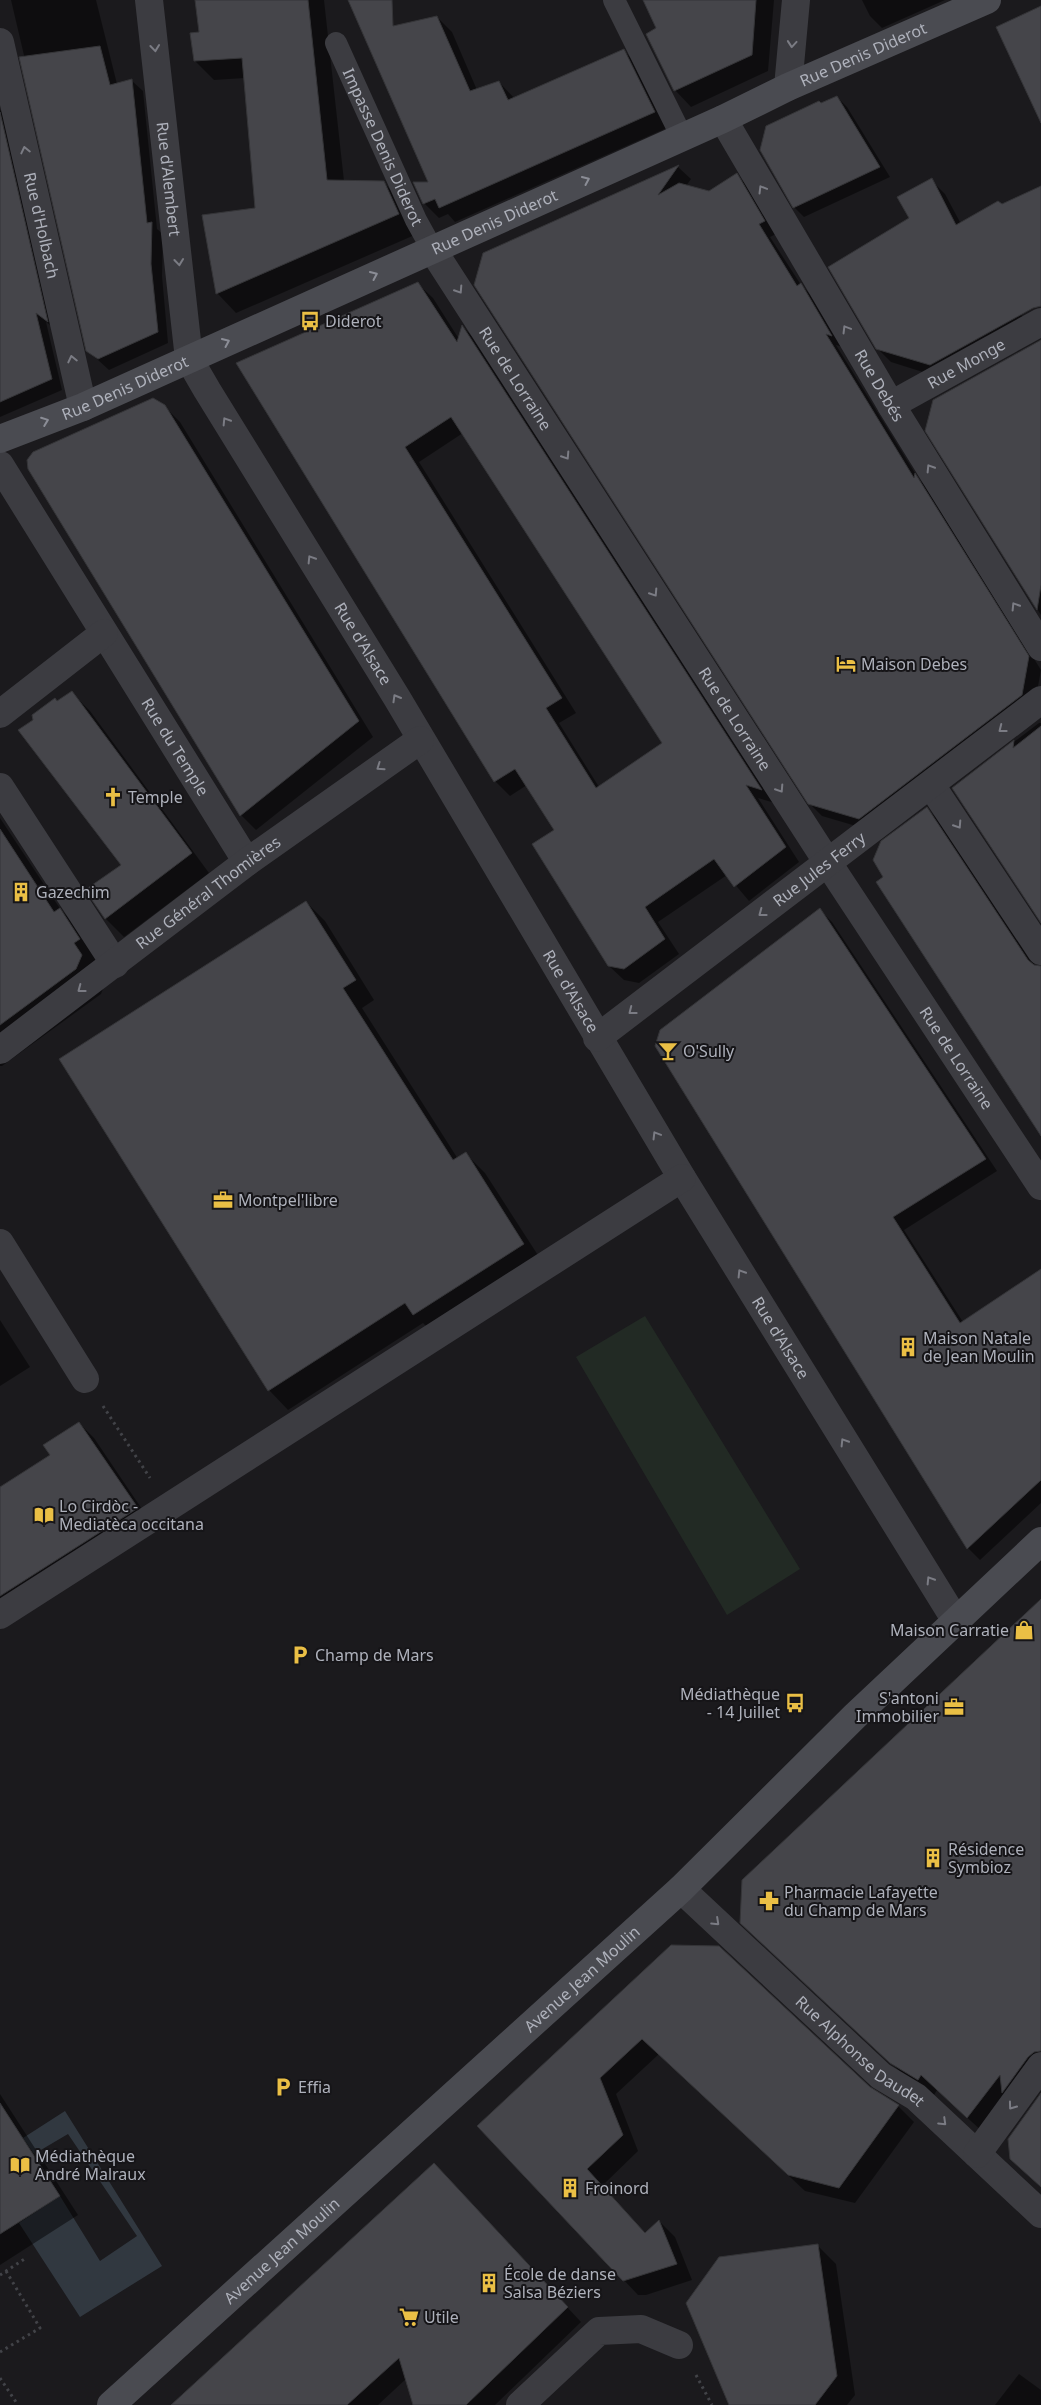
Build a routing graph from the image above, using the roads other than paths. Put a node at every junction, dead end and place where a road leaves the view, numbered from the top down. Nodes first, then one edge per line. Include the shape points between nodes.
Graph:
1 (149, 0) edge
2 (614, 0) edge
3 (796, 0) edge
4 (987, 0) edge
5 (0, 42) edge
6 (336, 43) dead end
7 (788, 87) junction
8 (723, 120) junction
9 (682, 137) junction
10 (432, 250) junction
11 (1041, 322) edge
12 (189, 359) junction
13 (891, 404) junction
14 (83, 407) junction
15 (0, 439) edge
16 (0, 465) edge
17 (104, 633) junction
18 (1041, 647) edge
19 (1041, 700) edge
20 (0, 714) edge
21 (420, 740) junction
22 (931, 785) junction
23 (0, 787) edge
24 (247, 862) junction
25 (828, 863) junction
26 (1041, 951) edge
27 (114, 964) junction
28 (598, 1038) junction
29 (0, 1050) edge
30 (682, 1178) junction
31 (1041, 1186) edge
32 (0, 1243) edge
33 (85, 1379) road end
34 (1041, 1541) edge
35 (0, 1615) edge
36 (956, 1621) junction
37 (681, 1889) junction
38 (1041, 2066) edge
39 (977, 2154) junction
40 (1041, 2214) edge
41 (679, 2345) dead end
42 (111, 2405) edge
43 (520, 2405) edge

1 -> 12 street, Rue d'Alembert
2 - 9 lane
3 -> 7 street
4 - 7 street, Rue Denis Diderot
14 -> 5 street, Rue d'Holbach
6 - 10 lane, Impasse Denis Diderot
7 - 8 street, Rue Denis Diderot
8 - 9 street, Rue Denis Diderot
13 -> 8 street, Rue Debés
10 -> 9 street, Rue Denis Diderot
12 -> 10 street, Rue Denis Diderot
10 -> 25 street, Rue de Lorraine
11 - 13 street, Rue Monge
12 - 14 street, Rue Denis Diderot
21 -> 12 street, Rue d'Alsace
18 -> 13 street, Rue Debés
15 -> 14 street, Rue Denis Diderot
16 - 17 street, Rue du Temple
17 - 20 street
17 - 24 street, Rue du Temple
19 -> 22 street, Rue Jules Ferry
21 -> 24 street, Rue Général Thomières
21 - 28 street, Rue d'Alsace
22 - 25 street, Rue Jules Ferry
22 -> 26 street
23 - 27 street
24 - 27 street, Rue Général Thomières
25 -> 28 street, Rue Jules Ferry
25 - 31 street, Rue de Lorraine
27 -> 29 street, Rue Général Thomières
30 -> 28 street, Rue d'Alsace
30 - 35 street
36 -> 30 street, Rue d'Alsace
32 - 33 street
34 - 36 street, Avenue Jean Moulin
36 - 37 street, Avenue Jean Moulin via 854,1716
37 -> 39 street, Rue Alphonse Daudet via 881,2076 916,2097
37 - 42 street, Avenue Jean Moulin
38 -> 39 street
39 - 40 street, Rue Alphonse Daudet
41 - 43 street via 641,2329 599,2331

